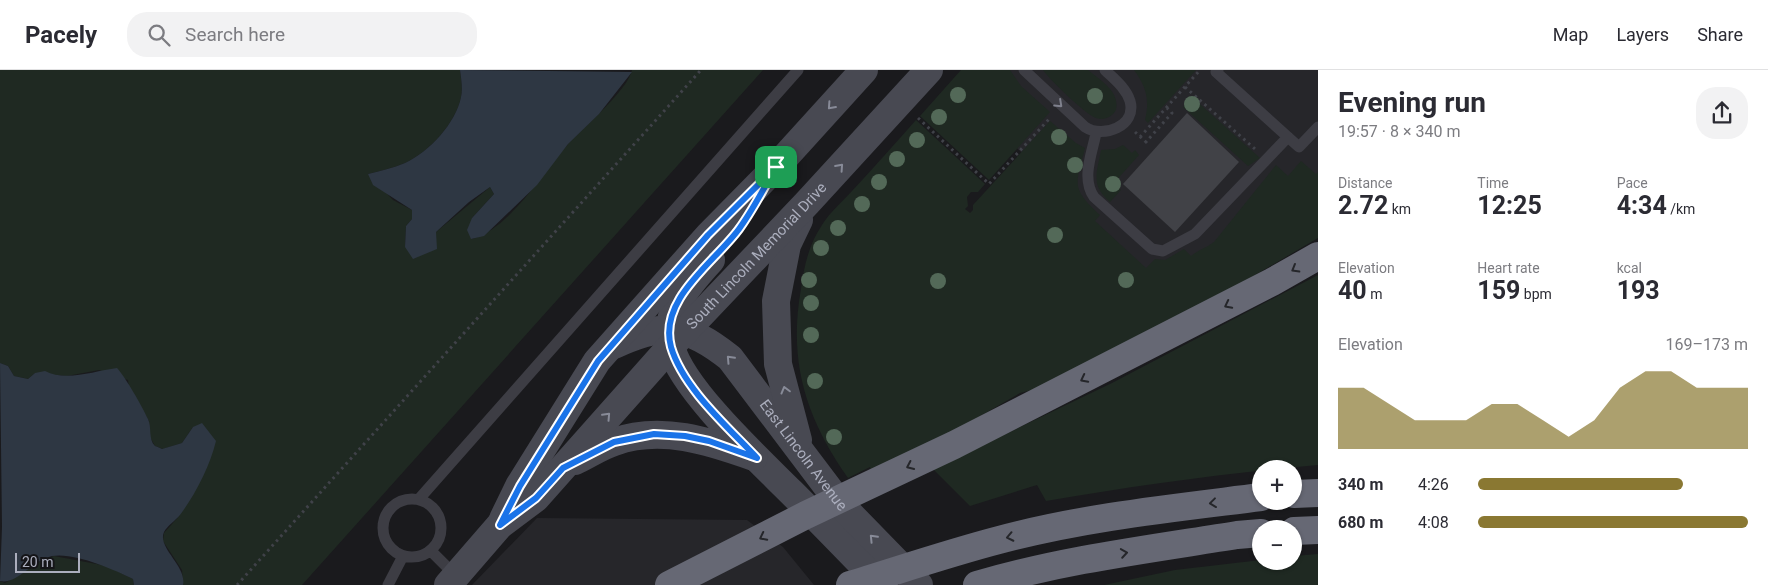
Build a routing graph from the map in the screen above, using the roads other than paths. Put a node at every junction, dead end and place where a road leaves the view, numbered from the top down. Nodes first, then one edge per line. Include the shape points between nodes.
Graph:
1 (798, 70) edge
2 (864, 70) edge
3 (928, 70) edge
4 (1024, 70) edge
5 (1105, 70) edge
6 (1218, 70) edge
7 (1318, 127) edge
8 (1096, 133) junction
9 (1288, 137) junction
10 (776, 167) junction
11 (807, 203) junction
12 (1318, 256) edge
13 (676, 335) junction
14 (609, 348) junction
15 (802, 454) junction
16 (757, 458) junction
17 (563, 468) junction
18 (1318, 493) edge
19 (1302, 494) edge
20 (1252, 498) edge
21 (419, 499) junction
22 (500, 525) junction
23 (1318, 530) edge
24 (1302, 531) edge
25 (1252, 534) edge
26 (431, 550) junction
27 (403, 556) junction
28 (452, 580) edge
29 (388, 585) edge
30 (669, 585) edge
31 (850, 585) edge
32 (882, 585) edge
33 (919, 585) edge
34 (977, 585) edge

1 - 21 lane
2 -> 10 main road, South Lincoln Memorial Drive
11 -> 3 main road, South Lincoln Memorial Drive
4 -> 8 lane via 1085,127
5 - 8 lane via 1124,88 1130,110 1122,125
6 - 9 lane via 1216,72
7 - 9 lane via 1299,147
8 - 9 lane via 1086,180 1088,188 1152,249 1163,251 1195,234
10 - 13 main road via 739,230 691,282 677,304
10 - 14 main road, South Lincoln Memorial Drive via 708,235
11 - 13 main road, South Lincoln Memorial Drive
15 -> 11 main road via 778,364 776,301 787,245
12 -> 30 highway via 954,445
13 - 14 main road via 642,333
15 -> 13 main road, East Lincoln Avenue via 730,358 714,345
13 - 16 main road, East Lincoln Avenue via 696,392
17 -> 13 main road, South Lincoln Memorial Drive
14 - 22 main road, South Lincoln Memorial Drive via 520,486
33 -> 15 main road, East Lincoln Avenue via 841,505
16 - 17 main road via 709,441 654,434 614,442
16 - 32 main road, East Lincoln Avenue
17 - 22 main road, South Lincoln Memorial Drive via 536,498
18 - 19 highway
20 -> 31 highway via 1168,508 1000,539
21 - 26 lane via 434,509 441,526 441,535
21 - 27 lane via 404,500 391,507 382,525 387,545
22 - 28 main road, South Lincoln Memorial Drive
23 - 24 highway
34 -> 25 highway via 1028,570 1076,561
26 - 27 lane via 423,556
26 - 28 lane
27 - 29 lane

